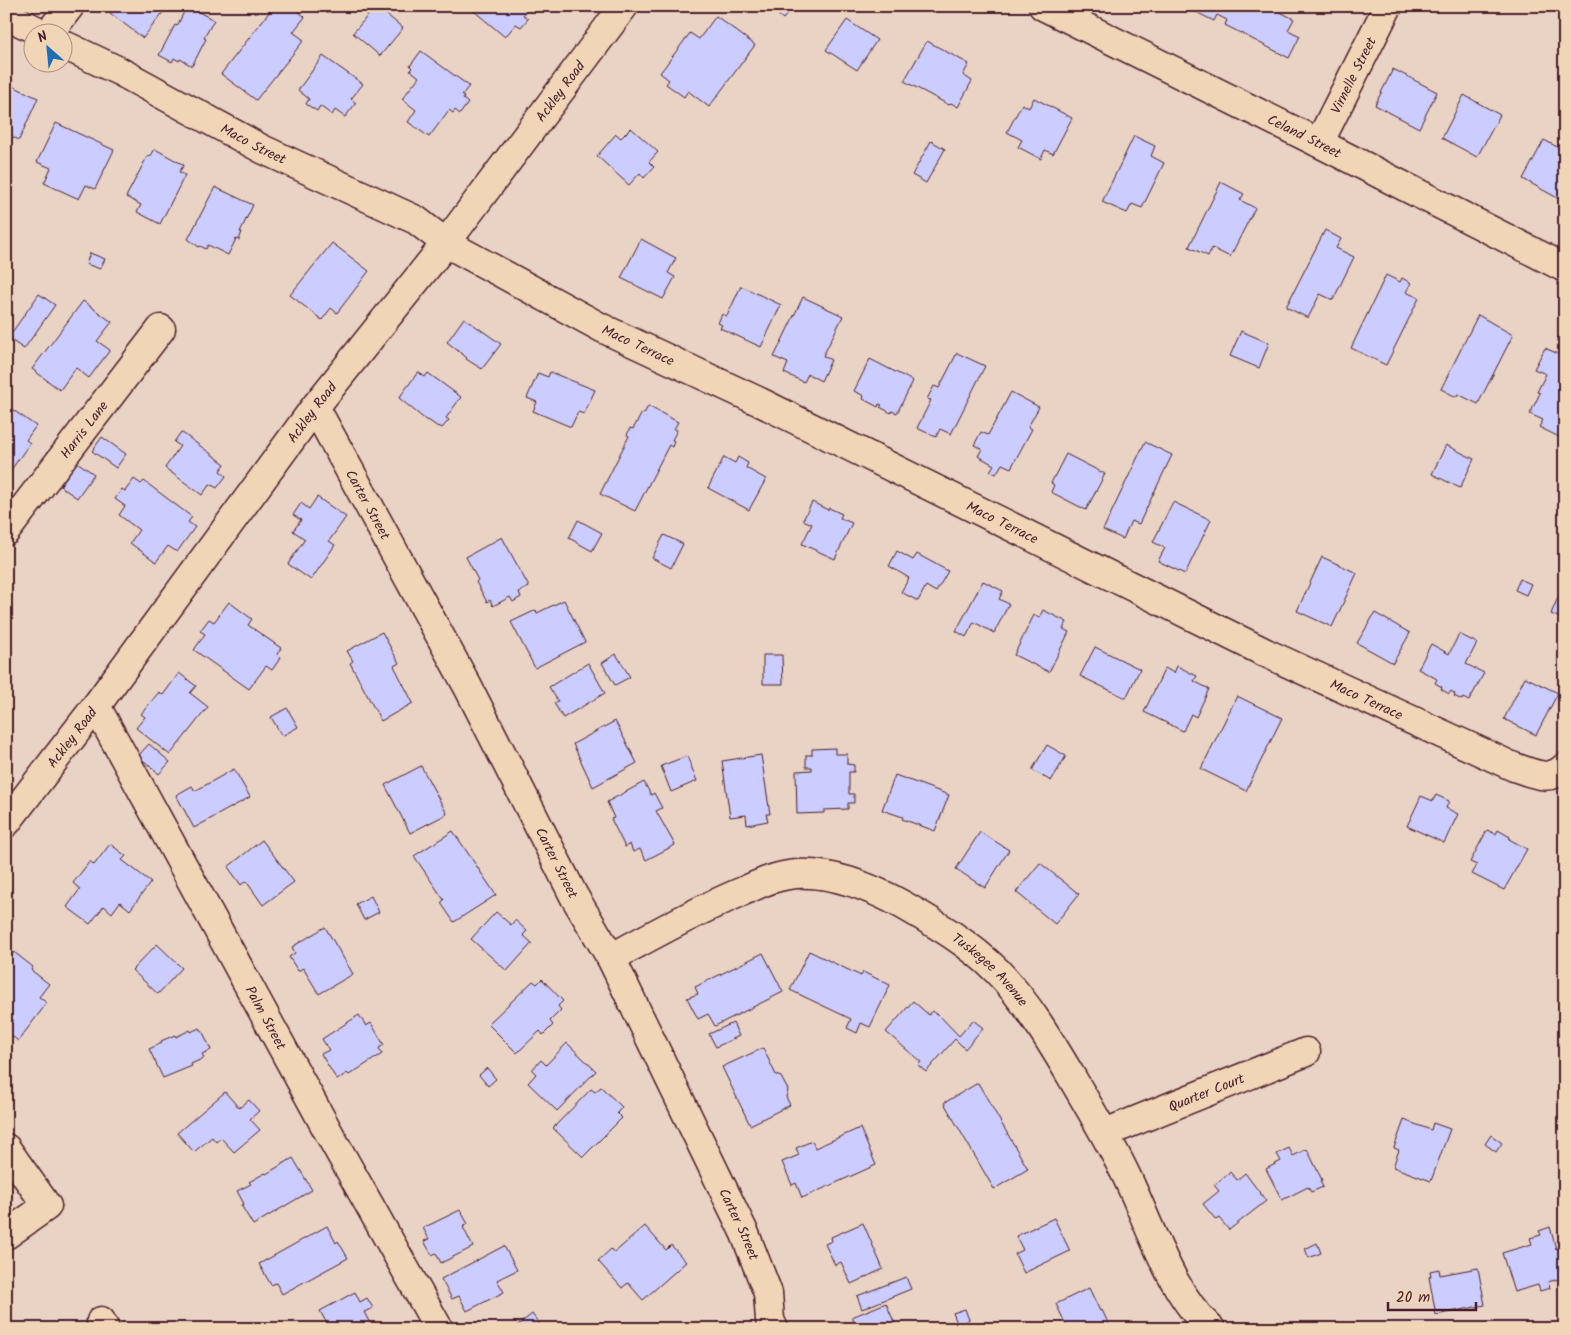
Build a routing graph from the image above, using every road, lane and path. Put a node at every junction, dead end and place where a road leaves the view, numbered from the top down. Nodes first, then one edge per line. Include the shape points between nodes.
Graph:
1 (70, 6) edge
2 (624, 6) edge
3 (1043, 6) edge
4 (1388, 6) edge
5 (6, 15) edge
6 (58, 22) edge
7 (22, 23) edge
8 (72, 49) edge
9 (1319, 142) junction
10 (446, 243) junction
11 (1565, 268) edge
12 (161, 329) dead end
13 (315, 407) junction
14 (6, 532) edge
15 (96, 706) junction
16 (1565, 767) edge
17 (6, 823) edge
18 (611, 958) junction
19 (1306, 1052) dead end
20 (1105, 1133) junction
21 (6, 1148) edge
22 (6, 1235) edge
23 (768, 1326) edge
24 (439, 1329) edge
25 (1211, 1329) edge

1 - 6 street
2 - 10 street, Ackley Road
3 - 9 street, Celand Street
4 - 9 street, Virnelle Street
5 - 7 street
8 - 10 street, Maco Street via 262,149 416,220
9 - 11 street, Celand Street
10 - 13 street, Ackley Road
10 - 16 street, Maco Terrace via 602,328 760,402 1266,653 1514,767 1542,776 1558,774
12 - 14 street, Harris Lane
13 - 15 street, Ackley Road
13 - 18 street, Carter Street via 468,687 574,896
15 - 17 street, Ackley Road
15 - 24 street, Palm Street via 334,1144
18 - 20 street, Tuskegee Avenue via 703,908 768,880 815,874 882,894 962,942 996,970 1047,1036
18 - 23 street, Carter Street via 745,1234 768,1293
19 - 20 street, Quarter Court
20 - 25 street, Tuskegee Avenue via 1168,1268 1188,1303
21 - 22 street via 47,1206

